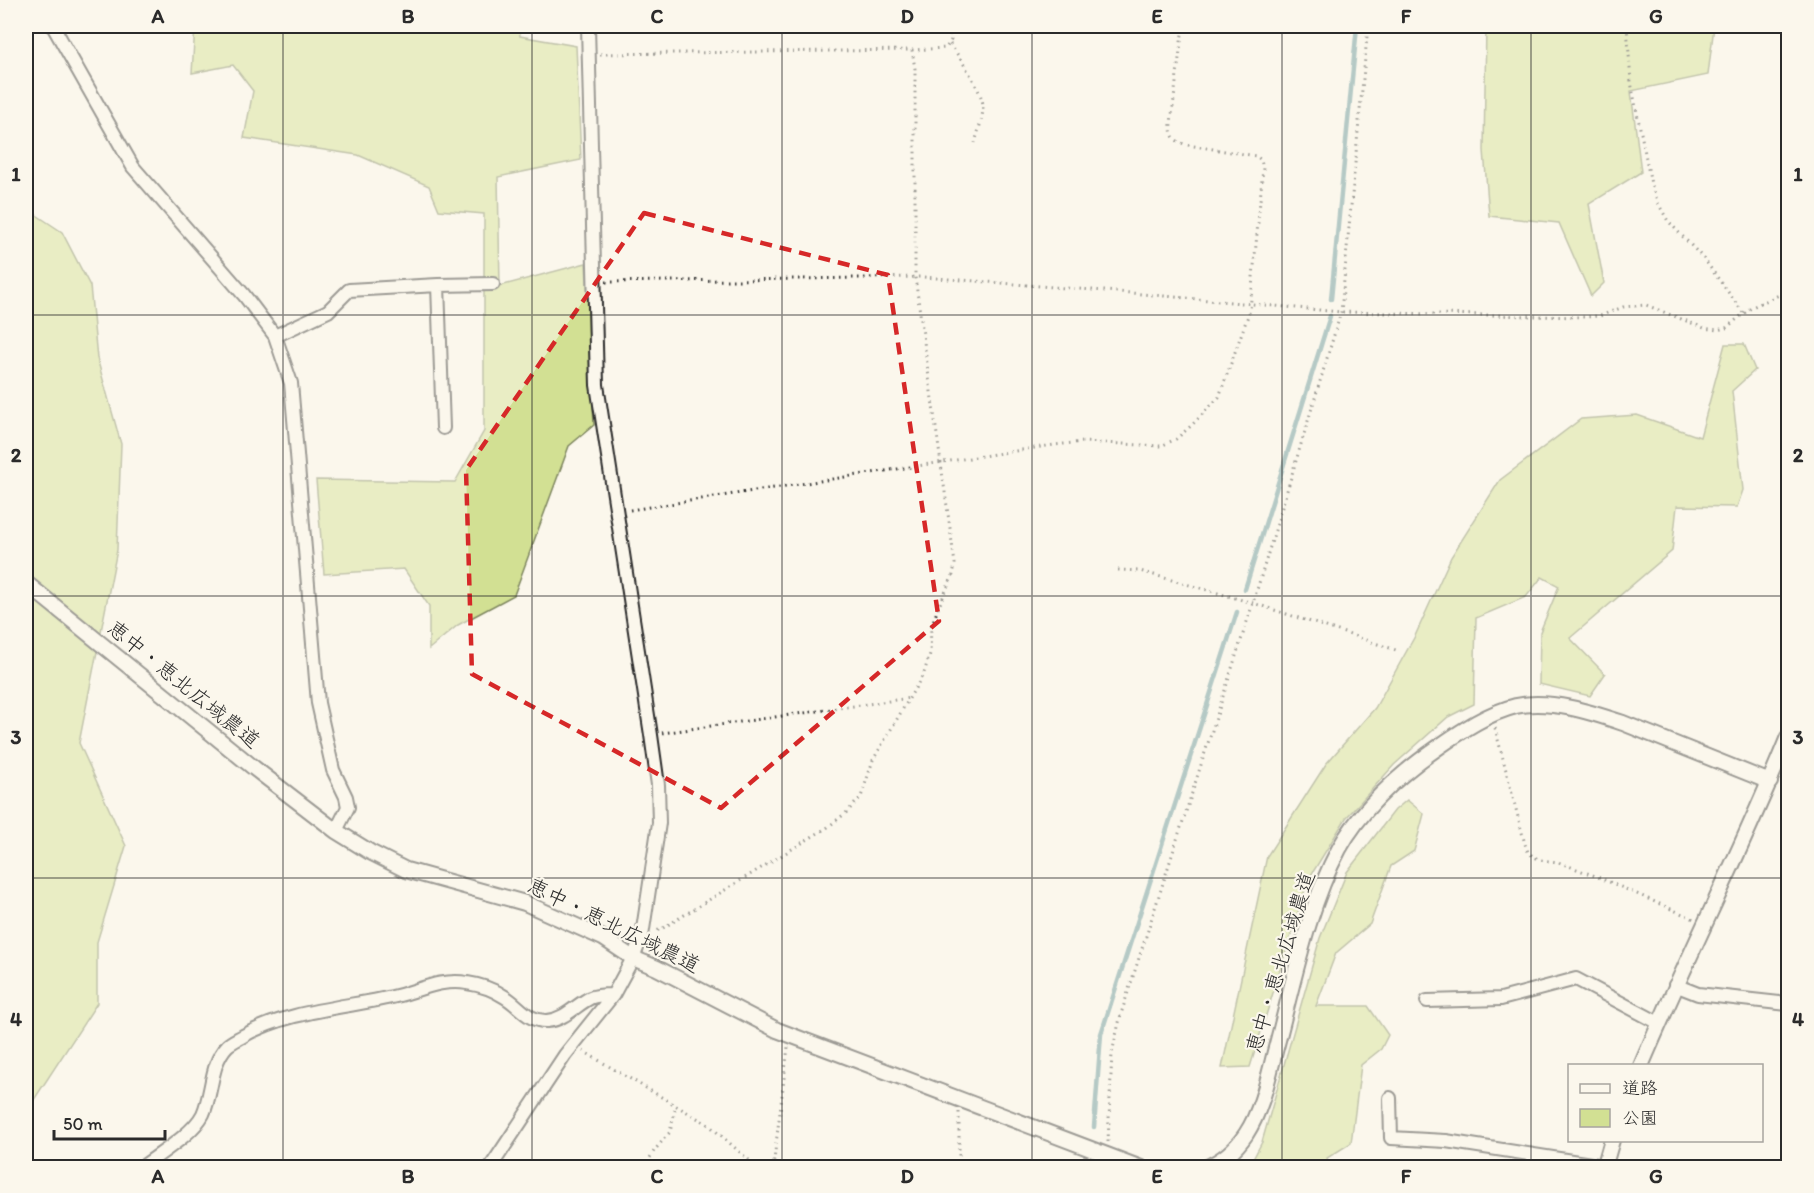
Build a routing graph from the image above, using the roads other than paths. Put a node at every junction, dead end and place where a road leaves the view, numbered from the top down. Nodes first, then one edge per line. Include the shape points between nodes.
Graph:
1 (53, 26) edge
2 (588, 26) edge
3 (493, 284) dead end
4 (438, 285) junction
5 (275, 336) junction
6 (443, 428) dead end
7 (26, 583) edge
8 (1788, 737) edge
9 (1770, 782) junction
10 (336, 831) junction
11 (633, 958) junction
12 (1675, 985) junction
13 (613, 995) junction
14 (1427, 1002) dead end
15 (1788, 1004) edge
16 (1659, 1023) junction
17 (1641, 1064) edge
18 (1390, 1098) dead end
19 (1611, 1142) edge
20 (1223, 1164) edge
21 (141, 1167) edge
22 (490, 1167) edge
23 (1142, 1167) edge
24 (1205, 1167) edge
25 (1604, 1167) edge

1 - 5 street via 133,167 244,294
2 - 11 street via 597,385 658,785 659,823 642,936
3 - 4 street
4 - 5 street via 349,290 328,311
4 - 6 street
5 - 10 street via 291,383 318,703 333,770 348,807
7 - 10 street, 恵中・恵北広域農道
8 - 9 street
9 - 12 street
9 - 20 street, 恵中・恵北広域農道 via 1623,723 1559,706 1517,706 1467,727 1416,763 1365,810 1340,848 1304,943 1258,1109 1247,1132
10 - 11 street, 恵中・恵北広域農道 via 406,870 536,907 603,938
11 - 13 street
11 - 23 street, 恵中・恵北広域農道 via 789,1035
12 - 15 street via 1698,994
12 - 16 street
13 - 21 street via 592,997 562,1017 545,1022 527,1016 484,986 444,982 258,1027 228,1045 221,1055 201,1117
13 - 22 street via 573,1045
14 - 16 street via 1501,999 1576,978
16 - 17 street
18 - 25 street via 1391,1138 1446,1141
19 - 25 street
20 - 24 street, 恵中・恵北広域農道

